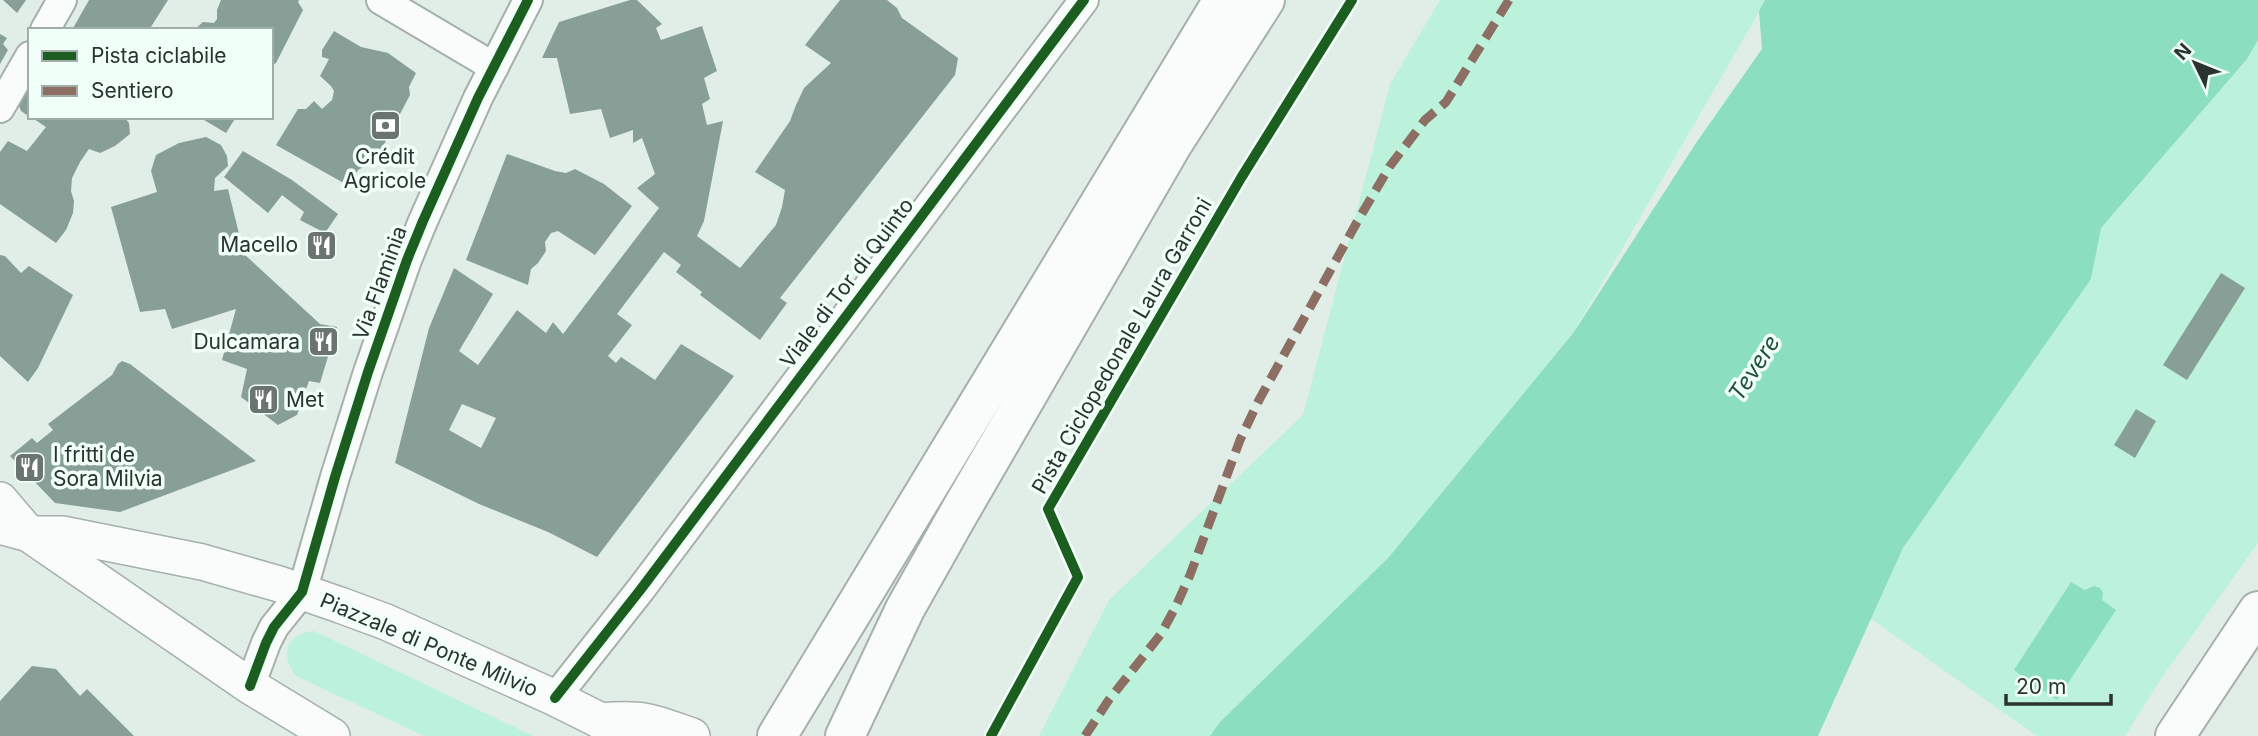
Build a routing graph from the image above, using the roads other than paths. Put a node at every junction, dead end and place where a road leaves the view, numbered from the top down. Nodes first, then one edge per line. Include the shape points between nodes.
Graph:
1 (62, 0) edge
2 (381, 0) edge
3 (528, 0) edge
4 (1084, 0) edge
5 (1223, 0) edge
6 (1265, 0) edge
7 (46, 28) edge
8 (28, 60) edge
9 (494, 67) junction
10 (0, 108) edge
11 (0, 500) edge
12 (15, 530) edge
13 (641, 589) joint
14 (302, 592) junction
15 (2258, 611) edge
16 (250, 686) junction
17 (555, 698) junction
18 (607, 731) edge
19 (332, 736) edge
20 (692, 736) edge
21 (777, 736) edge
22 (845, 736) edge
23 (2175, 736) edge

1 - 7 street
2 - 9 street
3 - 9 street, Via Flaminia
4 - 13 street, Viale di Tor di Quinto
5 - 21 main road
6 - 22 main road via 1172,145 949,531 905,609
8 - 10 street
9 - 14 street, Via Flaminia via 407,260
11 - 12 street
12 - 14 street, Piazzale di Ponte Milvio via 62,534 202,562
12 - 16 street
13 - 17 street, Piazzale di Ponte Milvio
14 - 16 street, Piazzale di Ponte Milvio via 265,643
14 - 17 street, Piazzale di Ponte Milvio via 386,622
15 - 23 main road
16 - 19 street
17 - 18 street, Piazzale di Ponte Milvio
18 - 20 street, Piazzale di Ponte Milvio via 629,718

